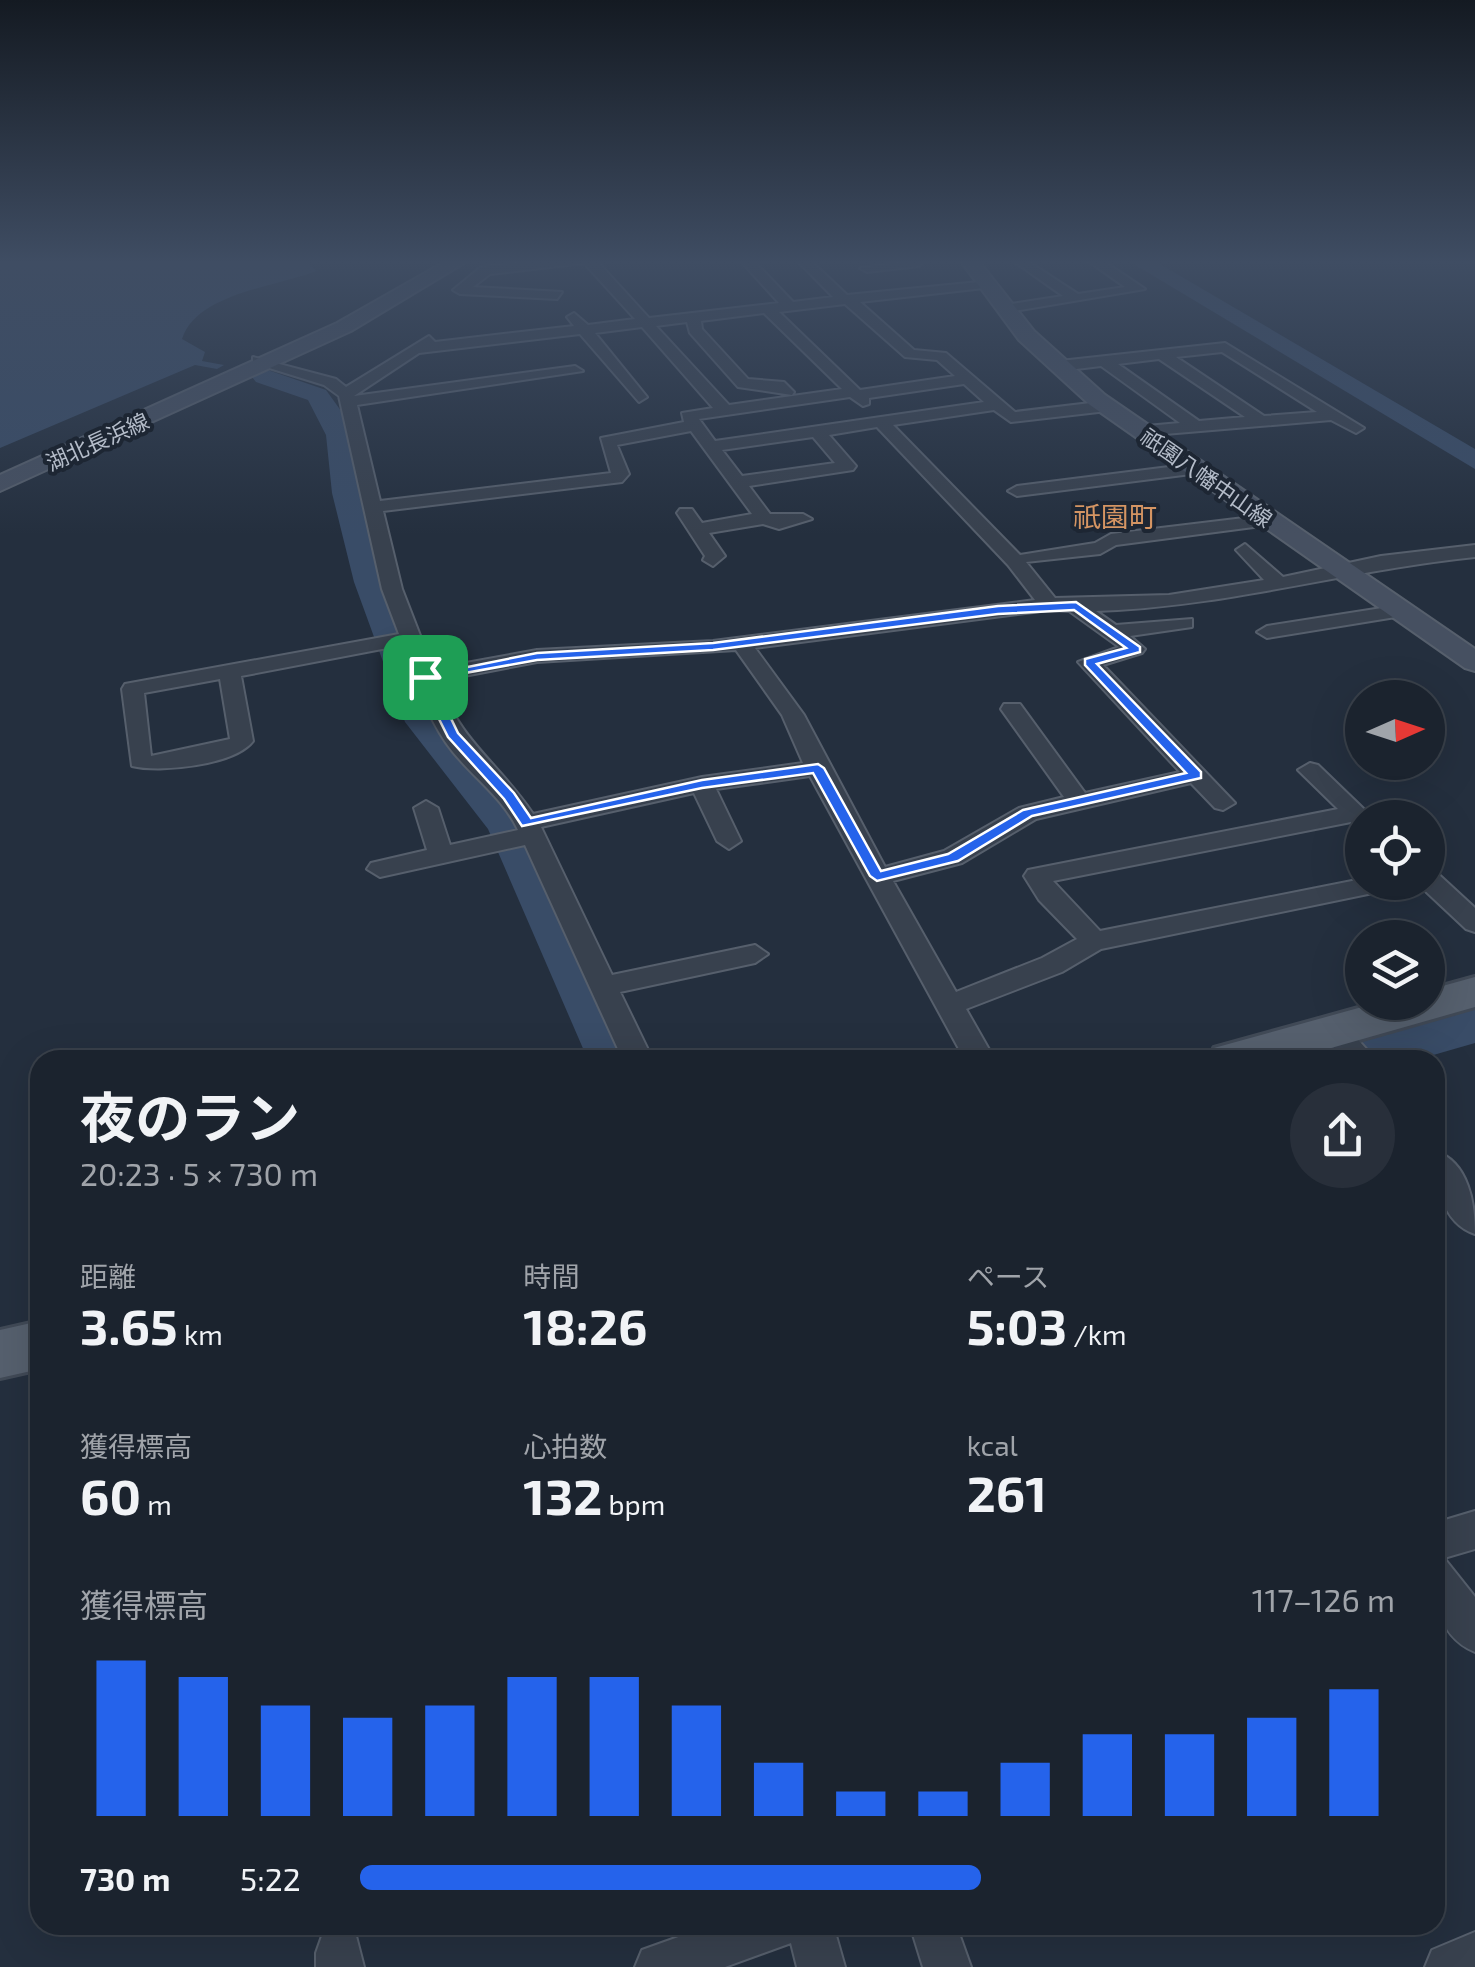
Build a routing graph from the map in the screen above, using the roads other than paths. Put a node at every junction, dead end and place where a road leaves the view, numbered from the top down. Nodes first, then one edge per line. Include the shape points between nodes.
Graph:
1 (282, 352) edge
2 (285, 352) edge
3 (410, 352) edge
4 (602, 352) edge
5 (670, 352) edge
6 (715, 352) edge
7 (813, 352) edge
8 (907, 352) edge
9 (1046, 352) edge
10 (1178, 352) edge
11 (1233, 352) edge
12 (1161, 354) junction
13 (1104, 361) junction
14 (263, 362) junction
15 (1060, 366) junction
16 (575, 371) dead end
17 (968, 379) junction
18 (856, 393) junction
19 (639, 397) dead end
20 (347, 398) junction
21 (794, 400) junction
22 (997, 405) junction
23 (1107, 406) junction
24 (724, 410) junction
25 (1334, 414) junction
26 (632, 418) dead end
27 (1261, 420) junction
28 (882, 421) junction
29 (695, 425) junction
30 (1195, 426) junction
31 (1356, 428) dead end
32 (818, 431) junction
33 (1140, 432) junction
34 (644, 434) junction
35 (710, 446) junction
36 (562, 465) dead end
37 (848, 466) junction
38 (516, 467) dead end
39 (1193, 469) junction
40 (0, 474) edge
41 (736, 482) junction
42 (861, 482) dead end
43 (0, 484) edge
44 (570, 484) junction
45 (526, 490) junction
46 (1017, 490) dead end
47 (372, 507) junction
48 (764, 518) junction
49 (804, 519) dead end
50 (1269, 520) junction
51 (1244, 550) dead end
52 (1475, 551) edge
53 (1028, 557) dead end
54 (712, 560) dead end
55 (1343, 571) junction
56 (1278, 582) junction
57 (1050, 604) junction
58 (1076, 606) junction
59 (1401, 611) junction
60 (1185, 622) dead end
61 (1112, 632) junction
62 (1267, 632) dead end
63 (398, 640) junction
64 (741, 643) junction
65 (1475, 662) edge
66 (229, 671) junction
67 (425, 677) junction
68 (1012, 709) dead end
69 (818, 768) junction
70 (1310, 770) dead end
71 (1196, 775) junction
72 (702, 784) junction
73 (1079, 802) junction
74 (1223, 802) dead end
75 (1345, 802) edge
76 (426, 808) dead end
77 (1345, 819) edge
78 (522, 834) junction
79 (729, 841) dead end
80 (441, 855) junction
81 (380, 869) dead end
82 (877, 876) junction
83 (1345, 891) edge
84 (1445, 895) edge
85 (1475, 923) edge
86 (1094, 941) junction
87 (755, 954) dead end
88 (604, 986) junction
89 (1475, 992) edge
90 (950, 1005) junction
91 (1347, 1046) edge
92 (633, 1050) edge
93 (975, 1050) edge
94 (1314, 1050) edge
95 (1445, 1178) edge
96 (1475, 1222) edge
97 (30, 1347) edge
98 (0, 1354) edge
99 (1475, 1530) edge
100 (1445, 1539) edge
101 (1445, 1588) edge
102 (1475, 1632) edge
103 (750, 1935) edge
104 (813, 1935) edge
105 (936, 1935) edge
106 (1475, 1956) edge
107 (659, 1967) edge
108 (821, 1967) edge
109 (947, 1967) edge
110 (1449, 1967) edge

1 - 14 main road, 湖北長浜線
2 - 14 main road, 湖北長浜線
3 - 20 street
4 - 19 street
5 - 24 street
6 - 21 street via 744,384 780,386
7 - 18 street
8 - 17 street via 938,355
9 - 15 main road, 祇園八幡中山線
10 - 12 street
11 - 25 street
12 - 13 street
12 - 27 street
13 - 15 street
13 - 30 street
14 - 20 street via 330,382
14 - 40 main road, 湖北長浜線
14 - 43 main road, 湖北長浜線
15 - 23 main road, 祇園八幡中山線
16 - 20 street
17 - 18 street
17 - 22 street
18 - 21 street
18 - 28 street
20 - 47 street
21 - 24 street
22 - 23 street via 1011,417
22 - 28 street
23 - 33 main road, 祇園八幡中山線
24 - 29 street via 688,416
25 - 27 street
25 - 31 street
26 - 34 street
27 - 30 street
28 - 32 street
28 - 57 street
29 - 34 street
29 - 35 street
30 - 33 street
32 - 35 street
32 - 37 street
33 - 39 main road, 祇園八幡中山線
34 - 44 street via 605,444 619,476
35 - 41 street
36 - 44 street
37 - 41 street
37 - 42 street
38 - 45 street
39 - 46 street
39 - 50 main road, 祇園八幡中山線
41 - 48 street
44 - 45 street
45 - 47 street
47 - 63 street
48 - 49 street
48 - 54 street via 692,521
50 - 53 street
50 - 55 main road, 祇園八幡中山線
51 - 56 street
52 - 55 street
55 - 56 street
55 - 59 main road, 祇園八幡中山線
56 - 58 street
57 - 58 street
57 - 64 street
58 - 61 street
59 - 62 street
59 - 65 main road, 祇園八幡中山線
60 - 61 street
61 - 71 street via 1135,650 1089,662
63 - 66 street
63 - 67 street
64 - 67 street via 537,656
64 - 69 street via 793,715
66 - 66 street via 133,689 140,761 233,750 242,741
67 - 78 street via 452,734 509,796
68 - 73 street
69 - 72 street
69 - 82 street
70 - 75 street
71 - 73 street
71 - 74 street
72 - 78 street
72 - 79 street
73 - 82 street via 1028,813 953,857
76 - 80 street
77 - 86 street via 1038,876
78 - 80 street
78 - 88 street
80 - 81 street
82 - 90 street
83 - 86 street
84 - 85 street
86 - 90 street via 1052,966
87 - 88 street
88 - 92 street
89 - 91 main road
90 - 93 street
91 - 94 main road
95 - 96 street
97 - 98 main road
99 - 100 street
101 - 102 street
103 - 107 street
104 - 108 street
105 - 109 street
106 - 110 street

